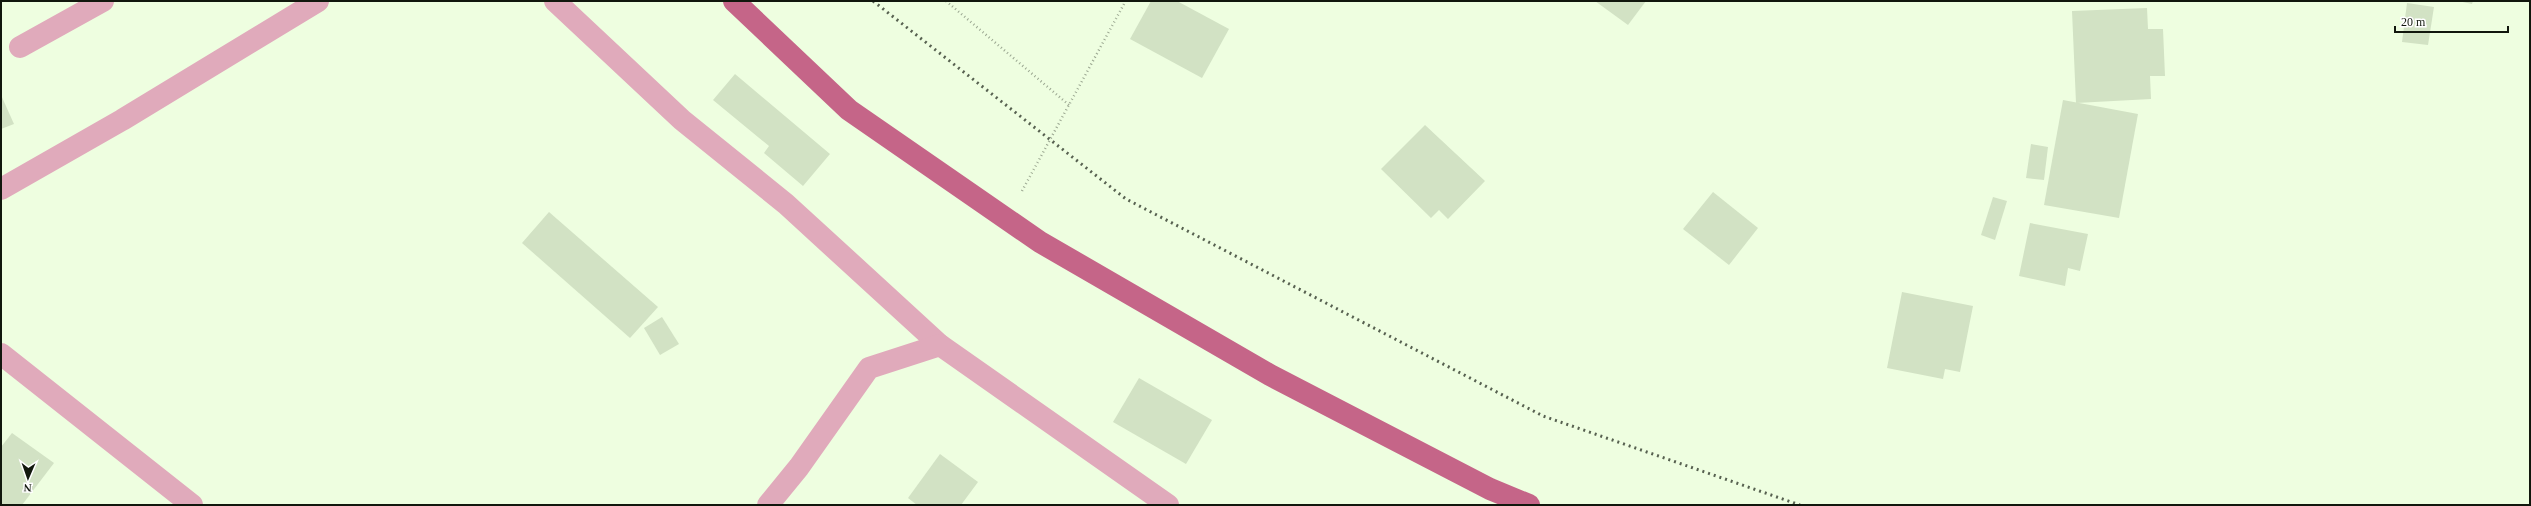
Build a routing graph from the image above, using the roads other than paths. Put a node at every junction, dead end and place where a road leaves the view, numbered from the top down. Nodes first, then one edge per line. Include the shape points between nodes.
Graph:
1 (103, 1) edge
2 (318, 1) edge
3 (555, 1) edge
4 (734, 1) edge
5 (20, 47) dead end
6 (1, 189) edge
7 (940, 345) junction
8 (1, 354) edge
9 (192, 505) edge
10 (768, 505) edge
11 (1168, 505) edge
12 (1529, 505) edge

1 - 5 street
2 - 6 street via 122,120
3 - 7 street via 682,120 786,204
4 - 12 main road via 849,110 1040,242 1270,375 1490,489
7 - 10 street via 869,368 799,467
7 - 11 street
8 - 9 street

